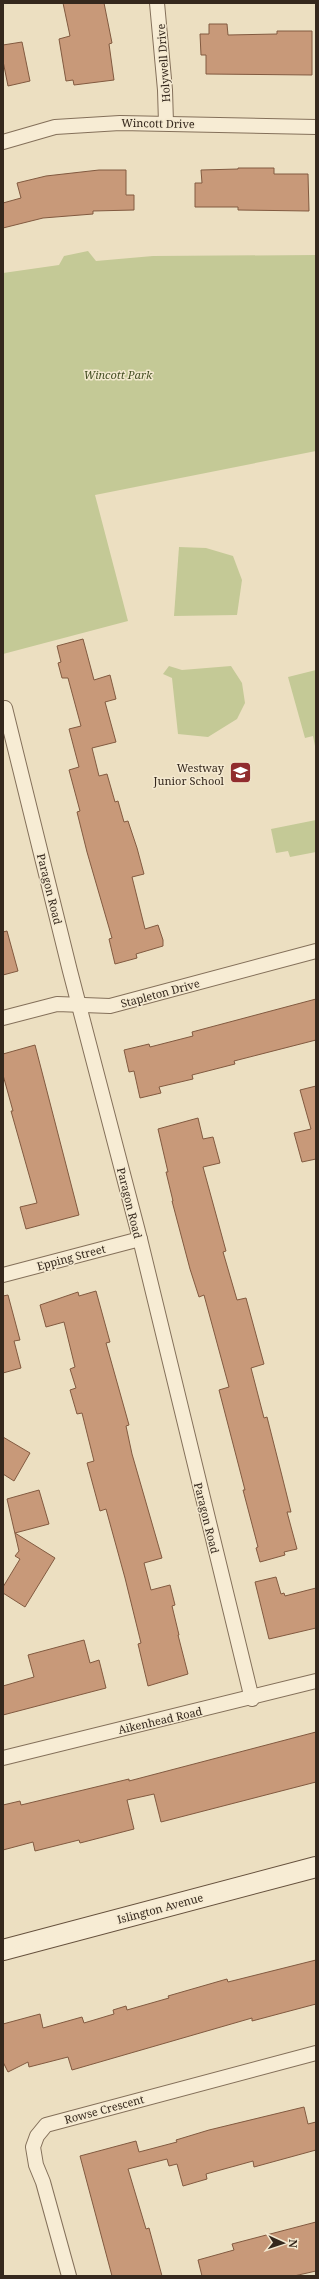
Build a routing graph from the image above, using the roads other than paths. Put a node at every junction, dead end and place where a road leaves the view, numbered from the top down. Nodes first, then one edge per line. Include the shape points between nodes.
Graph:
1 (158, 3) edge
2 (166, 122) junction
3 (316, 127) edge
4 (3, 142) edge
5 (5, 708) dead end
6 (316, 952) edge
7 (79, 1005) junction
8 (3, 1018) edge
9 (140, 1240) junction
10 (3, 1275) edge
11 (316, 1681) edge
12 (252, 1699) junction
13 (3, 1758) edge
14 (316, 1867) edge
15 (3, 1950) edge
16 (316, 2053) edge
17 (70, 2276) edge

1 - 2 street, Holywell Drive via 166,90
2 - 3 street, Wincott Drive
2 - 4 street, Wincott Drive via 120,122 55,127
5 - 7 street, Paragon Road
6 - 7 street, Stapleton Drive via 110,1006
7 - 8 street, Stapleton Drive via 57,1004
7 - 9 street, Paragon Road
9 - 10 street, Epping Street
9 - 12 street, Paragon Road
11 - 12 street, Aikenhead Road
12 - 13 street, Aikenhead Road
14 - 15 main road, Islington Avenue
16 - 17 street, Rowse Crescent via 46,2125 37,2136 33,2147 36,2165

